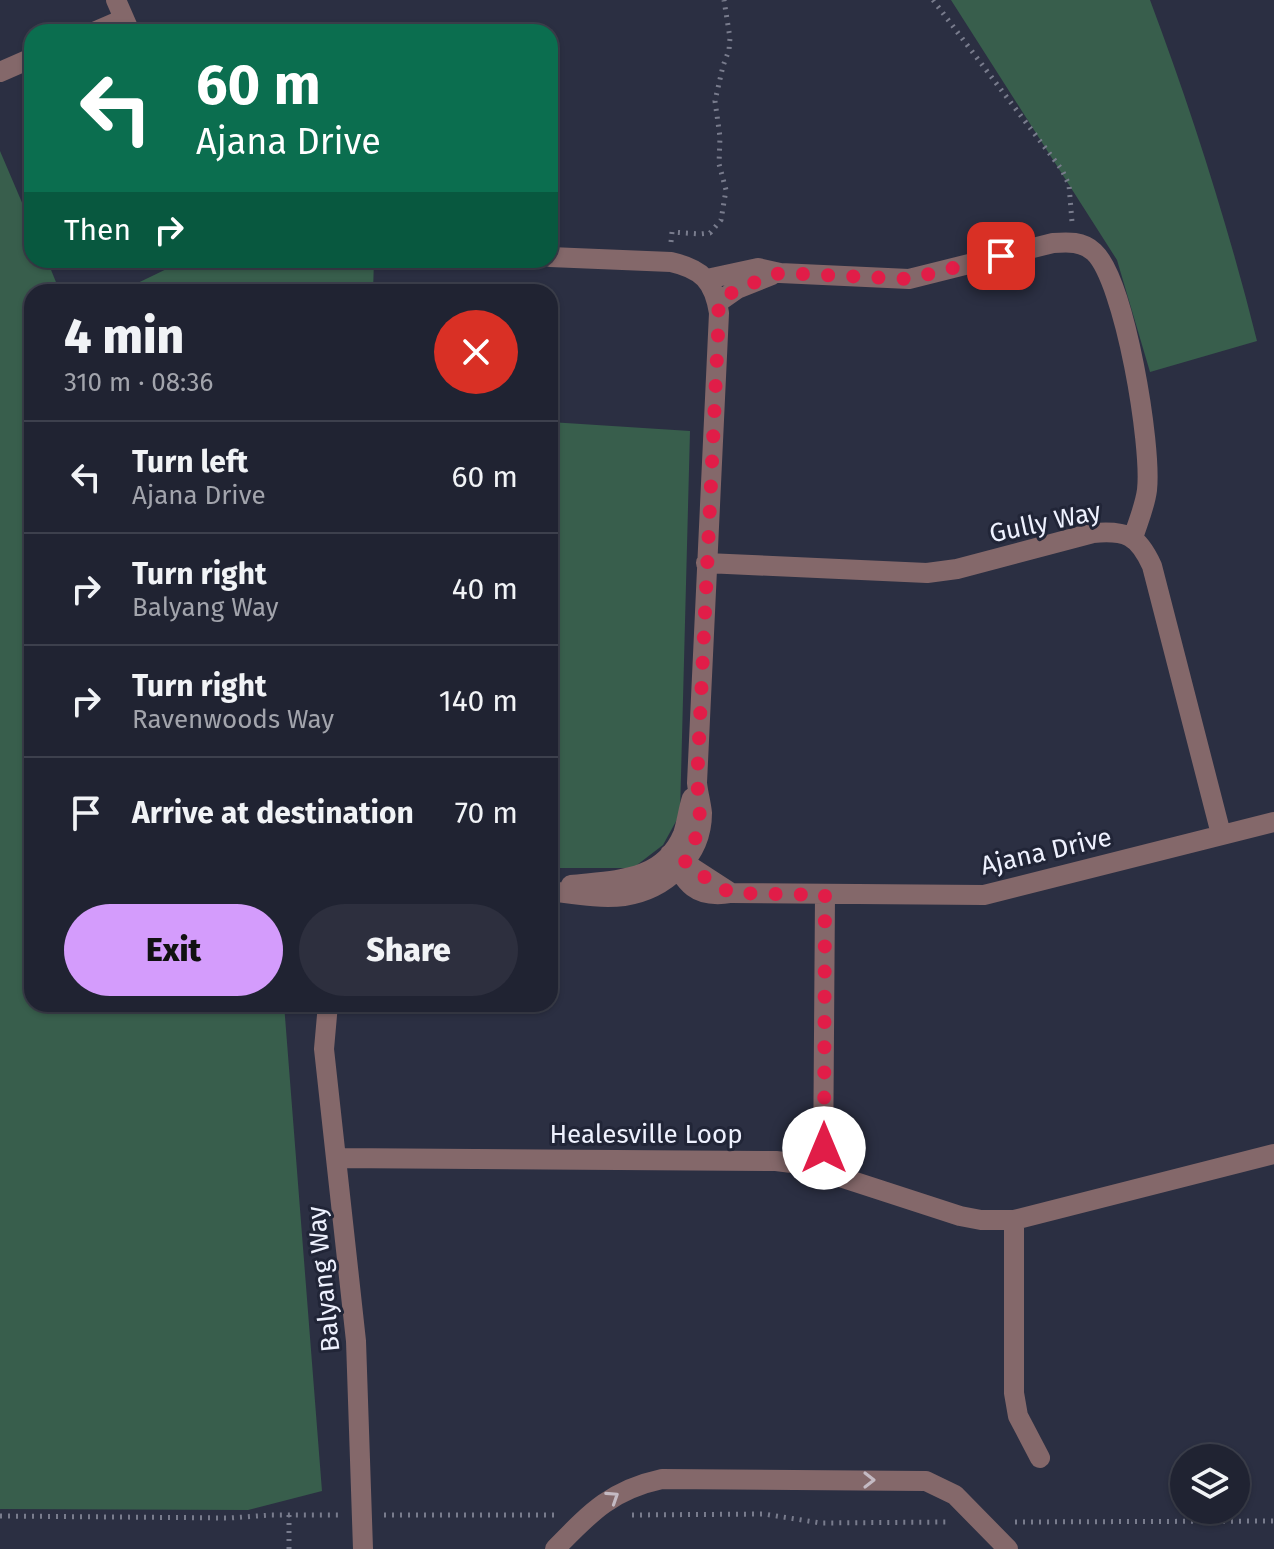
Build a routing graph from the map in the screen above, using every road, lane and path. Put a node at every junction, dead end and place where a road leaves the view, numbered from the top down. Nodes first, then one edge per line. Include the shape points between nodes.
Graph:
1 (724, 0) edge
2 (933, 0) edge
3 (24, 62) edge
4 (0, 72) edge
5 (1072, 241) junction
6 (558, 257) edge
7 (671, 262) junction
8 (780, 273) junction
9 (707, 279) junction
10 (717, 303) junction
11 (1133, 538) junction
12 (706, 563) junction
13 (1274, 822) edge
14 (1221, 834) junction
15 (678, 861) junction
16 (558, 888) edge
17 (825, 895) junction
18 (327, 1012) edge
19 (1274, 1154) edge
20 (336, 1158) junction
21 (823, 1172) junction
22 (1014, 1220) junction
23 (1040, 1458) dead end
24 (363, 1514) junction
25 (289, 1515) junction
26 (591, 1515) junction
27 (0, 1516) edge
28 (1274, 1521) edge
29 (982, 1522) junction
30 (289, 1549) edge
31 (363, 1549) edge
32 (555, 1549) edge
33 (1008, 1549) edge

1 - 7 path via 729,50 715,101 726,190 721,220 710,233 672,232
2 - 5 path via 1062,170 1073,207
3 - 4 street
5 - 8 street via 909,279
5 - 11 street via 1094,251 1109,275 1137,374 1147,489
6 - 7 street
7 - 9 street
8 - 9 street via 758,268
8 - 10 street via 737,289
9 - 10 street
10 - 12 street
11 - 12 street, Gully Way via 1110,531 1093,533 927,573
11 - 14 street, Gully Way via 1152,566
12 - 15 street via 697,783
13 - 14 street, Ajana Drive
14 - 17 street, Ajana Drive via 984,895
15 - 16 street via 636,877
15 - 17 street, Ajana Drive via 731,893
17 - 21 street
18 - 20 street, Balyang Way via 324,1049
19 - 22 street, Healesville Loop
20 - 21 street, Healesville Loop via 776,1161
20 - 24 street, Balyang Way via 356,1341
21 - 22 street, Healesville Loop via 960,1216
22 - 23 street via 1014,1393 1018,1416
24 - 25 path
24 - 26 path
24 - 31 street, Balyang Way
25 - 27 path
25 - 30 path
26 - 29 path via 764,1514 821,1523
26 -> 29 street via 624,1490 662,1479 926,1481 955,1495
26 - 32 street
28 - 29 path
29 - 33 street

